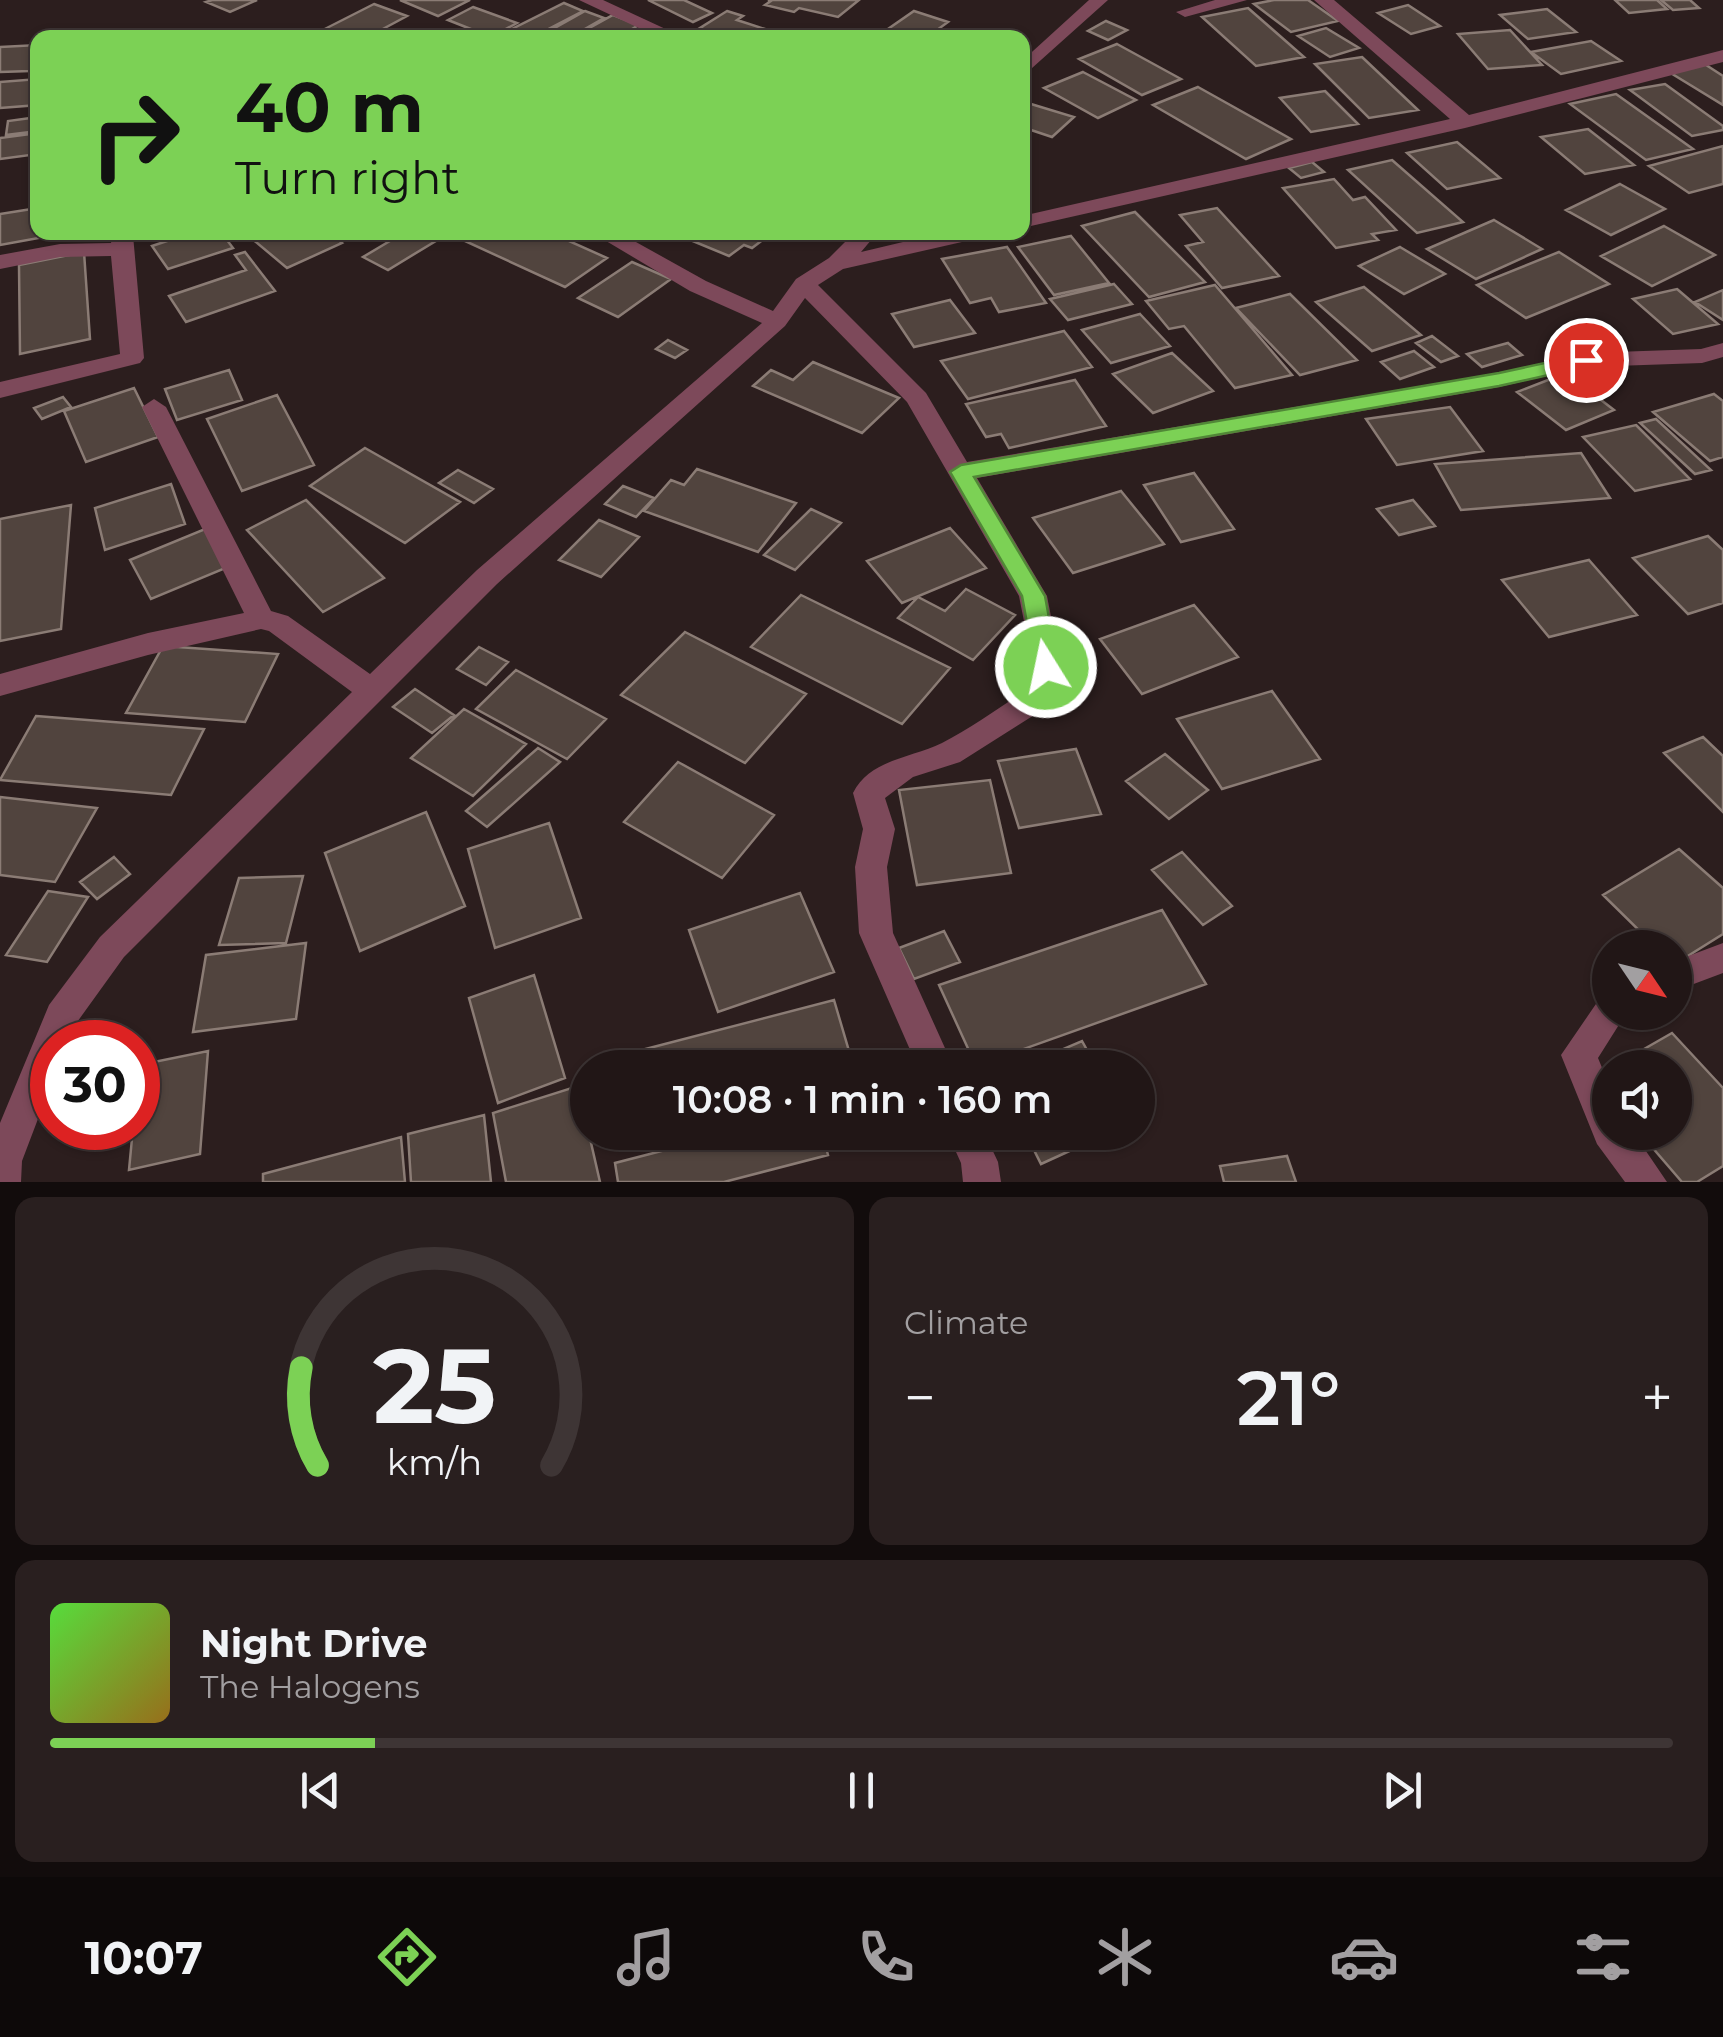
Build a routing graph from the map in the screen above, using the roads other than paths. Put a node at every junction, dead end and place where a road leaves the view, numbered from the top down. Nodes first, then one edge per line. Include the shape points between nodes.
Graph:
1 (588, 0) edge
2 (1100, 0) edge
3 (1238, 0) edge
4 (1323, 0) edge
5 (1184, 12) dead end
6 (657, 30) edge
7 (1723, 56) edge
8 (1030, 65) edge
9 (1465, 122) junction
10 (1030, 220) edge
11 (615, 240) edge
12 (860, 240) edge
13 (940, 240) edge
14 (122, 241) edge
15 (0, 262) edge
16 (837, 263) junction
17 (804, 284) junction
18 (777, 321) junction
19 (1723, 350) edge
20 (0, 390) edge
21 (154, 408) dead end
22 (961, 472) junction
23 (261, 619) junction
24 (0, 685) edge
25 (370, 690) junction
26 (1723, 958) edge
27 (1692, 970) edge
28 (1597, 1030) edge
29 (928, 1050) edge
30 (1592, 1087) edge
31 (973, 1150) edge
32 (1624, 1150) edge
33 (2, 1169) edge
34 (982, 1182) edge
35 (1648, 1182) edge

1 - 6 street
2 - 8 street
3 - 5 street
4 - 9 street
7 - 9 street
9 - 10 street
11 - 18 street
12 - 16 street
13 - 16 street
14 - 15 street
14 - 20 street via 132,358
16 - 17 street
17 - 18 street
17 - 22 street via 917,398
18 - 25 street via 486,577
19 - 22 street via 1586,360
21 - 23 street
22 - 29 street via 1033,596 1046,667 1037,699 949,754 903,768 868,793 880,829 872,867 876,933
23 - 24 street
23 - 25 street via 278,623
25 - 33 street via 112,947 61,1016
26 - 27 street
28 - 30 street via 1579,1055
31 - 34 street
32 - 35 street

